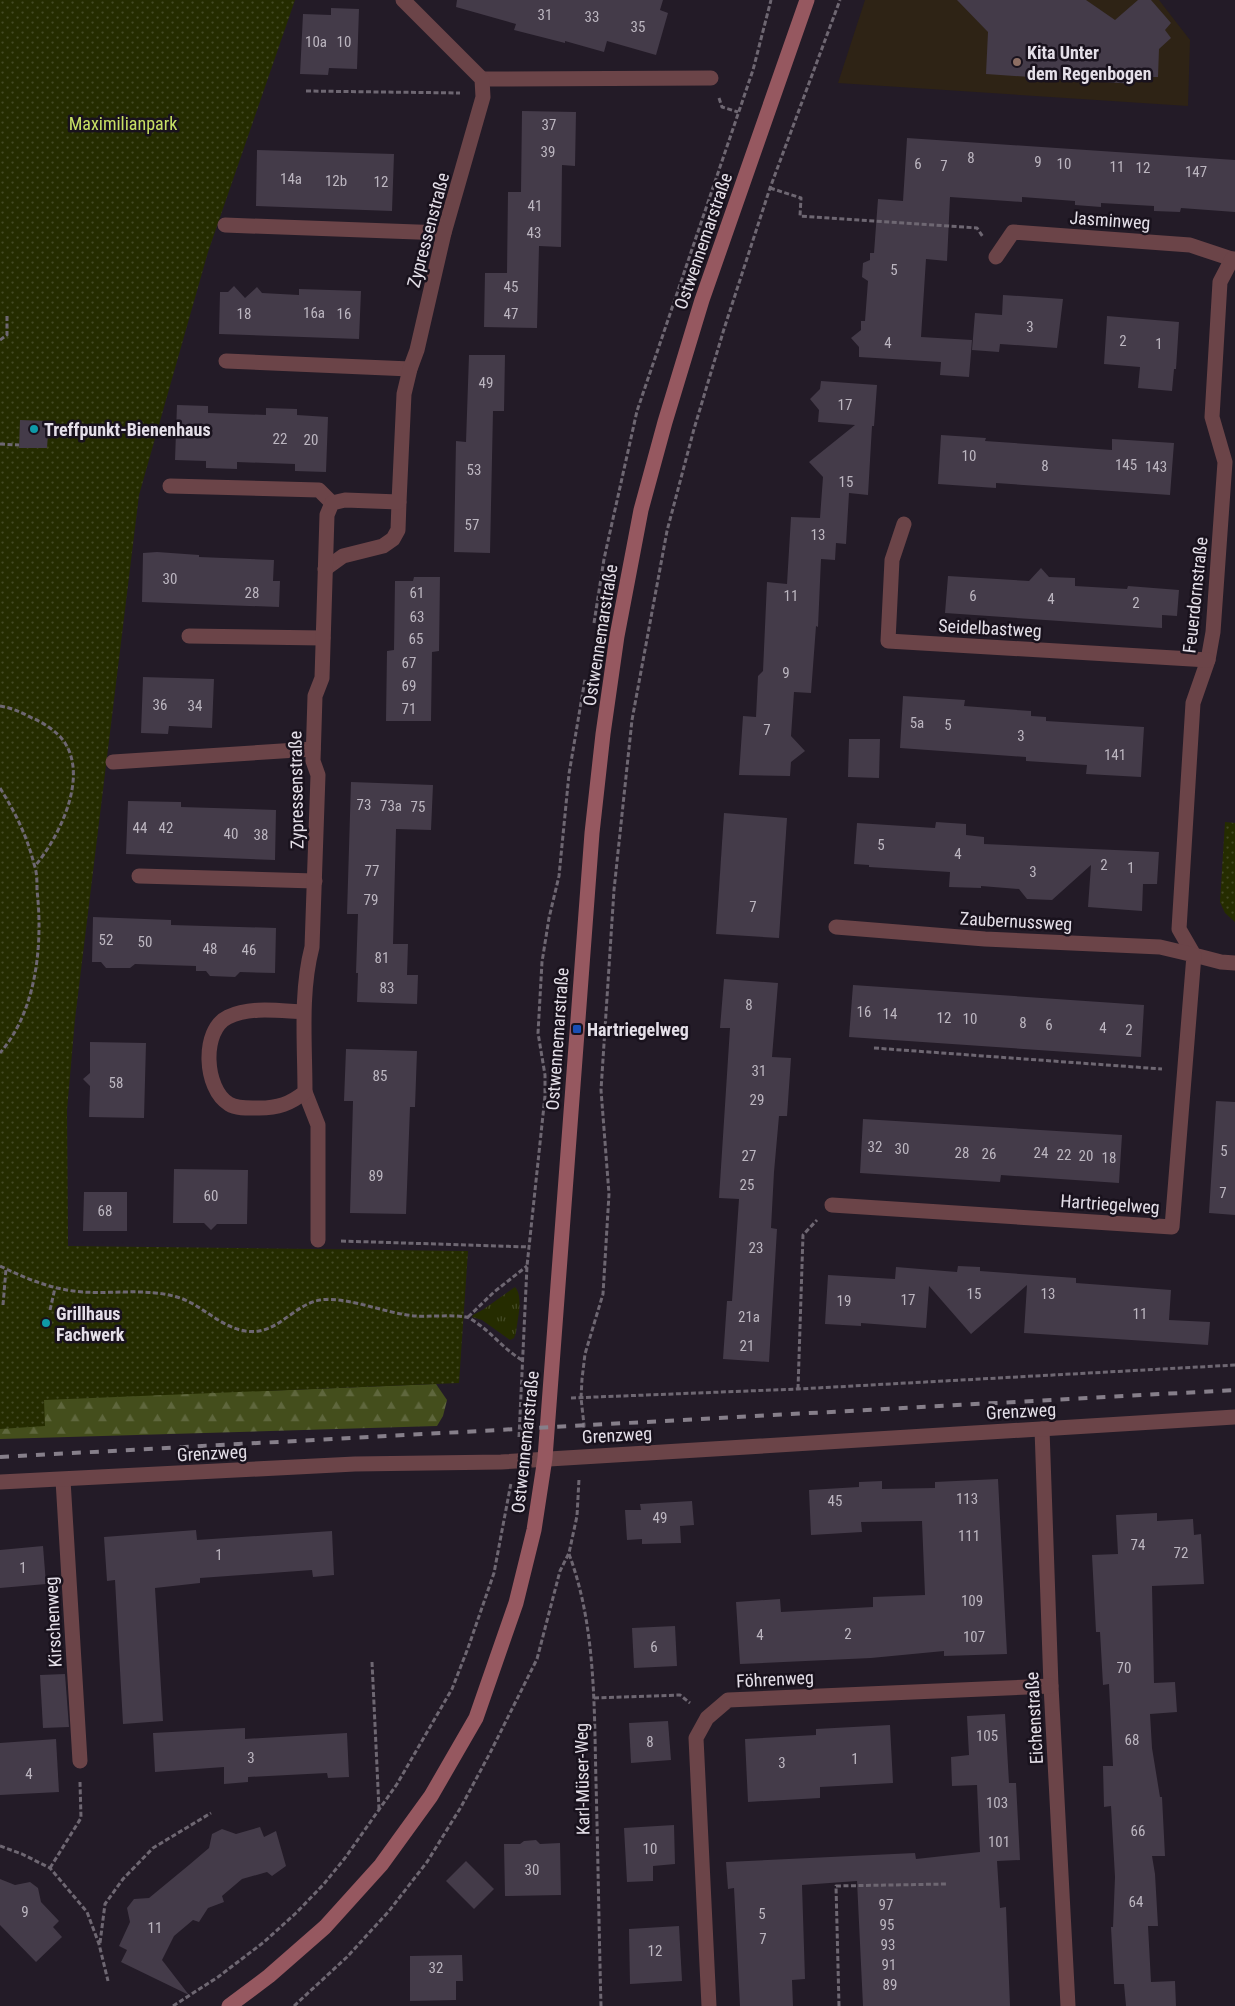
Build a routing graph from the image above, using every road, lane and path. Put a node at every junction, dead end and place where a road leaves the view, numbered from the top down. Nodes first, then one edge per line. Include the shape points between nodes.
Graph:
1 (402, 0) edge
2 (807, 0) edge
3 (840, 0) edge
4 (711, 78) dead end
5 (483, 86) junction
6 (306, 91) dead end
7 (770, 188) junction
8 (224, 225) dead end
9 (444, 233) junction
10 (996, 257) joint
11 (1234, 259) edge
12 (7, 316) dead end
13 (0, 340) edge
14 (226, 361) dead end
15 (410, 369) junction
16 (0, 444) edge
17 (19, 444) dead end
18 (170, 486) dead end
19 (399, 502) junction
20 (332, 503) junction
21 (904, 524) dead end
22 (325, 569) junction
23 (189, 636) dead end
24 (323, 638) junction
25 (1208, 660) junction
26 (0, 706) edge
27 (313, 749) junction
28 (113, 762) dead end
29 (0, 788) edge
30 (35, 866) junction
31 (139, 876) dead end
32 (314, 881) junction
33 (836, 928) dead end
34 (1194, 954) junction
35 (1235, 963) edge
36 (304, 1012) junction
37 (874, 1048) dead end
38 (0, 1053) edge
39 (1185, 1071) junction
40 (305, 1092) junction
41 (832, 1205) joint
42 (318, 1240) joint
43 (530, 1247) dead end
44 (0, 1266) edge
45 (527, 1266) dead end
46 (6, 1269) junction
47 (56, 1288) junction
48 (3, 1305) dead end
49 (50, 1310) dead end
50 (468, 1317) junction
51 (522, 1360) dead end
52 (1235, 1365) edge
53 (798, 1389) junction
54 (550, 1398) junction
55 (581, 1398) junction
56 (1235, 1417) edge
57 (1042, 1429) junction
58 (580, 1456) junction
59 (545, 1458) junction
60 (516, 1461) junction
61 (63, 1480) junction
62 (0, 1482) edge
63 (569, 1553) dead end
64 (372, 1662) dead end
65 (1051, 1686) junction
66 (594, 1698) junction
67 (707, 1718) junction
68 (80, 1762) joint
69 (378, 1810) junction
70 (211, 1813) dead end
71 (0, 1846) edge
72 (50, 1868) junction
73 (946, 1884) dead end
74 (100, 1944) junction
75 (108, 1981) dead end
76 (173, 2006) edge
77 (229, 2006) edge
78 (601, 2006) edge
79 (709, 2006) edge
80 (839, 2006) edge
81 (1068, 2006) edge

1 - 5 street
2 - 54 street, Ostwennemarstraße via 705,290 682,365 641,510 617,636 592,833
3 - 7 path
4 - 5 street
5 - 6 path
5 - 9 street, Zypressenstraße
7 - 10 path via 801,198 800,216 977,228
7 - 55 path via 724,329 667,531 632,720 614,890 601,1090 609,1194 603,1294 586,1354
8 - 9 street
9 - 15 street, Zypressenstraße
10 - 11 street, Jasminweg via 1013,232 1190,245
11 - 25 street, Feuerdornstraße via 1220,282 1212,417 1225,462 1213,632
12 - 13 path via 7,335
14 - 15 street
15 - 19 street, Zypressenstraße via 404,394
16 - 17 path
18 - 20 street via 319,490
19 - 20 street via 345,500
19 - 22 street, Zypressenstraße via 398,530 393,539 383,546 343,556
20 - 22 street, Zypressenstraße via 327,515
21 - 25 street, Seidelbastweg via 892,560 888,640
22 - 24 street, Zypressenstraße
23 - 24 street
24 - 27 street, Zypressenstraße via 322,678 315,696
25 - 34 street, Feuerdornstraße via 1193,703 1179,930
26 - 30 path via 25,714 54,732 64,741 72,764 73,786 65,813 54,839
27 - 28 street
27 - 32 street, Zypressenstraße via 318,775
29 - 30 path via 24,832
30 - 38 path via 39,941 32,987 17,1029
31 - 32 street
32 - 36 street, Zypressenstraße via 312,947 307,966
33 - 34 street, Zaubernussweg via 1160,947
34 - 35 street
34 - 39 street, Hartriegelweg
36 - 40 street, Zypressenstraße
36 - 40 street via 244,1010 226,1017 214,1028 210,1076 217,1092 229,1104 245,1108 278,1107
37 - 39 path
39 - 41 street, Hartriegelweg via 1172,1227
40 - 42 street, Zypressenstraße via 318,1125
41 - 53 path via 803,1235
42 - 43 path
44 - 46 path
45 - 50 path
46 - 47 path
46 - 48 path
47 - 49 path
47 - 50 path via 81,1292 156,1292 179,1298 240,1330 259,1331 318,1300 337,1300 415,1316
50 - 51 path
52 - 53 path
53 - 55 path
54 - 55 path
54 - 59 street, Ostwennemarstraße
55 - 58 path via 584,1425
56 - 57 street, Grenzweg
57 - 58 street, Grenzweg
57 - 65 street, Eichenstraße
58 - 59 street, Grenzweg
59 - 60 street, Grenzweg
59 - 77 street, Ostwennemarstraße via 534,1530 516,1603 476,1718 436,1787 381,1865 325,1927 270,1976
60 - 61 street, Grenzweg via 355,1464
60 - 69 path via 498,1557 452,1689
61 - 62 street, Grenzweg
61 - 68 street, Kirschenweg
63 - 66 path, Karl-Müser-Weg via 578,1579 587,1630
64 - 69 path
65 - 67 street, Föhrenweg via 728,1700
65 - 81 street, Eichenstraße
66 - 67 path via 680,1695
66 - 78 path, Karl-Müser-Weg
67 - 79 street, Föhrenweg via 696,1738
68 - 72 path via 80,1818
69 - 76 path via 345,1858 296,1913 218,1977
70 - 74 path via 153,1848 123,1879 106,1904
71 - 72 path
72 - 74 path via 87,1912
73 - 80 path via 836,1886
74 - 75 path

